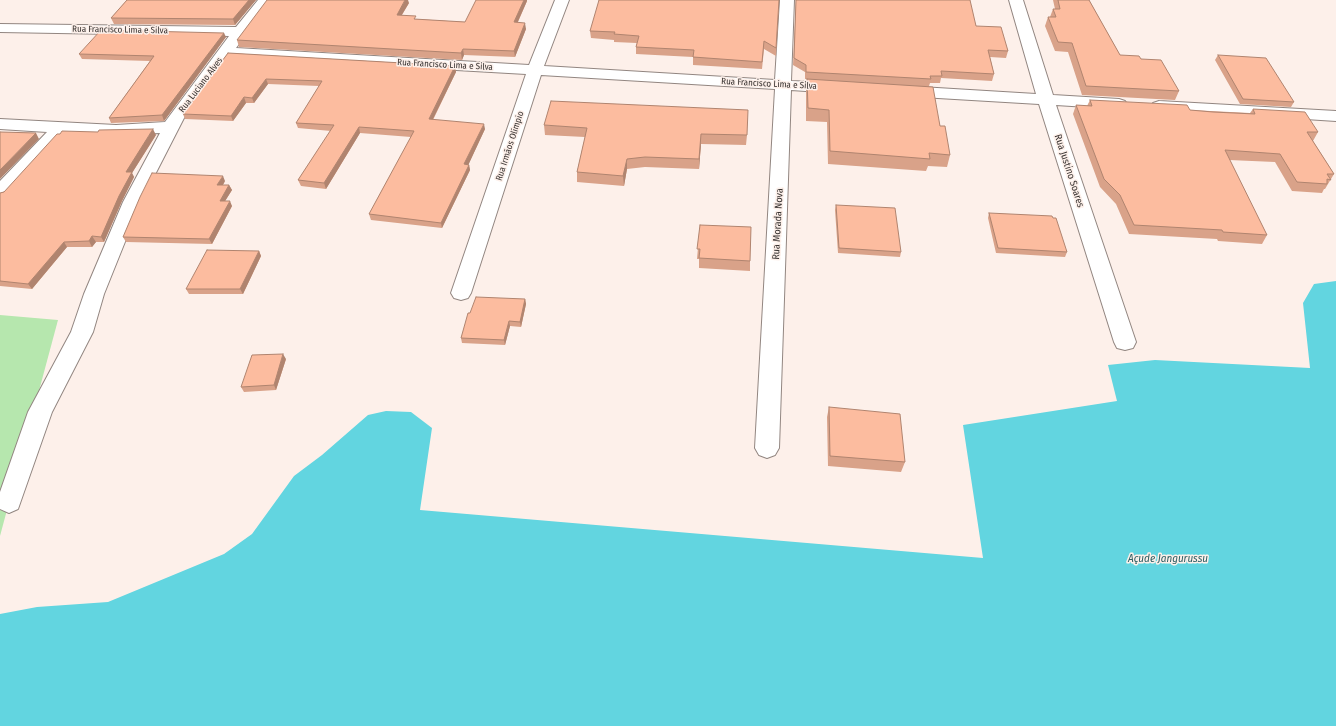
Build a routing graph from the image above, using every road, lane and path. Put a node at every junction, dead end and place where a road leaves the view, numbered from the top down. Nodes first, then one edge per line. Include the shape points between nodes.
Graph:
1 (265, 0) edge
2 (562, 0) edge
3 (788, 0) edge
4 (1016, 0) edge
5 (0, 28) edge
6 (240, 32) junction
7 (226, 52) junction
8 (535, 70) junction
9 (784, 85) junction
10 (848, 88) edge
11 (887, 90) edge
12 (1046, 100) junction
13 (1336, 116) edge
14 (0, 124) edge
15 (62, 126) junction
16 (171, 127) junction
17 (0, 192) edge
18 (461, 293) dead end
19 (1125, 342) dead end
20 (767, 448) dead end
21 (9, 502) dead end

1 - 6 street, Rua Luciano Alves
2 - 8 street, Rua Irmãos Olímpio
3 - 9 street, Rua Morada Nova
4 - 12 street, Rua Justino Soares
5 - 6 street, Rua Francisco Lima e Silva
6 - 7 street, Rua Luciano Alves
7 - 8 street, Rua Francisco Lima e Silva
7 - 16 street, Rua Luciano Alves
8 - 9 street, Rua Francisco Lima e Silva
8 - 18 street, Rua Irmãos Olímpio
9 - 10 street, Rua Francisco Lima e Silva
9 - 20 street, Rua Morada Nova
11 - 12 street
12 - 13 street
12 - 19 street, Rua Justino Soares
14 - 15 street
15 - 16 street via 116,130
15 - 17 street
16 - 21 street, Rua Luciano Alves via 132,202 94,294 82,332 40,412

